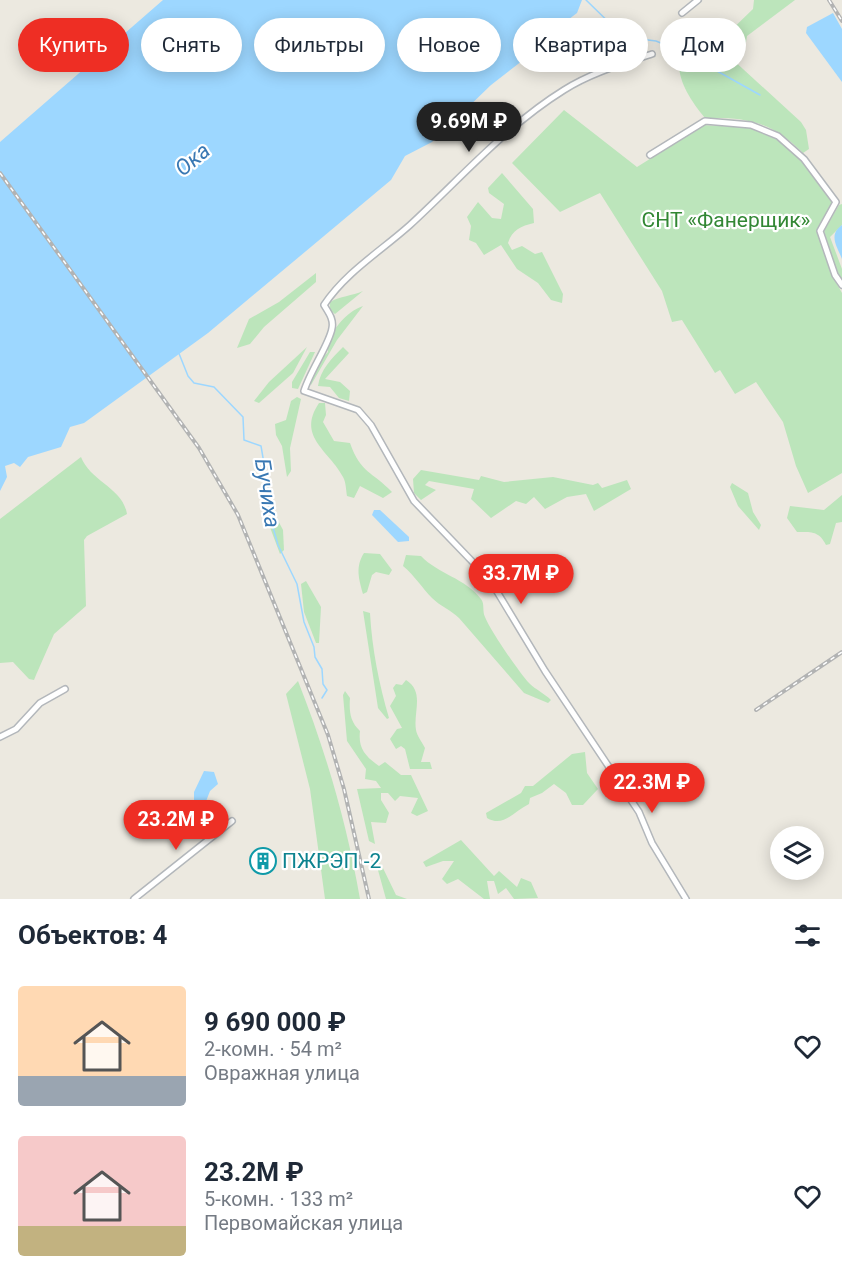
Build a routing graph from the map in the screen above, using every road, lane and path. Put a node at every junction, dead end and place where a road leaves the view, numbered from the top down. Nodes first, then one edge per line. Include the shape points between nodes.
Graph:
1 (698, 0) edge
2 (682, 13) dead end
3 (652, 54) dead end
4 (650, 154) dead end
5 (842, 285) edge
6 (65, 689) dead end
7 (0, 737) edge
8 (232, 821) dead end
9 (134, 899) edge
10 (686, 899) edge

1 - 2 street
3 - 10 street via 563,90 498,141 356,270 324,305 333,329 304,391 358,410 414,501 498,591 639,813
4 - 5 street via 705,121 752,125 778,136 804,159 836,202 820,231
6 - 7 street via 40,703 16,729
8 - 9 street

